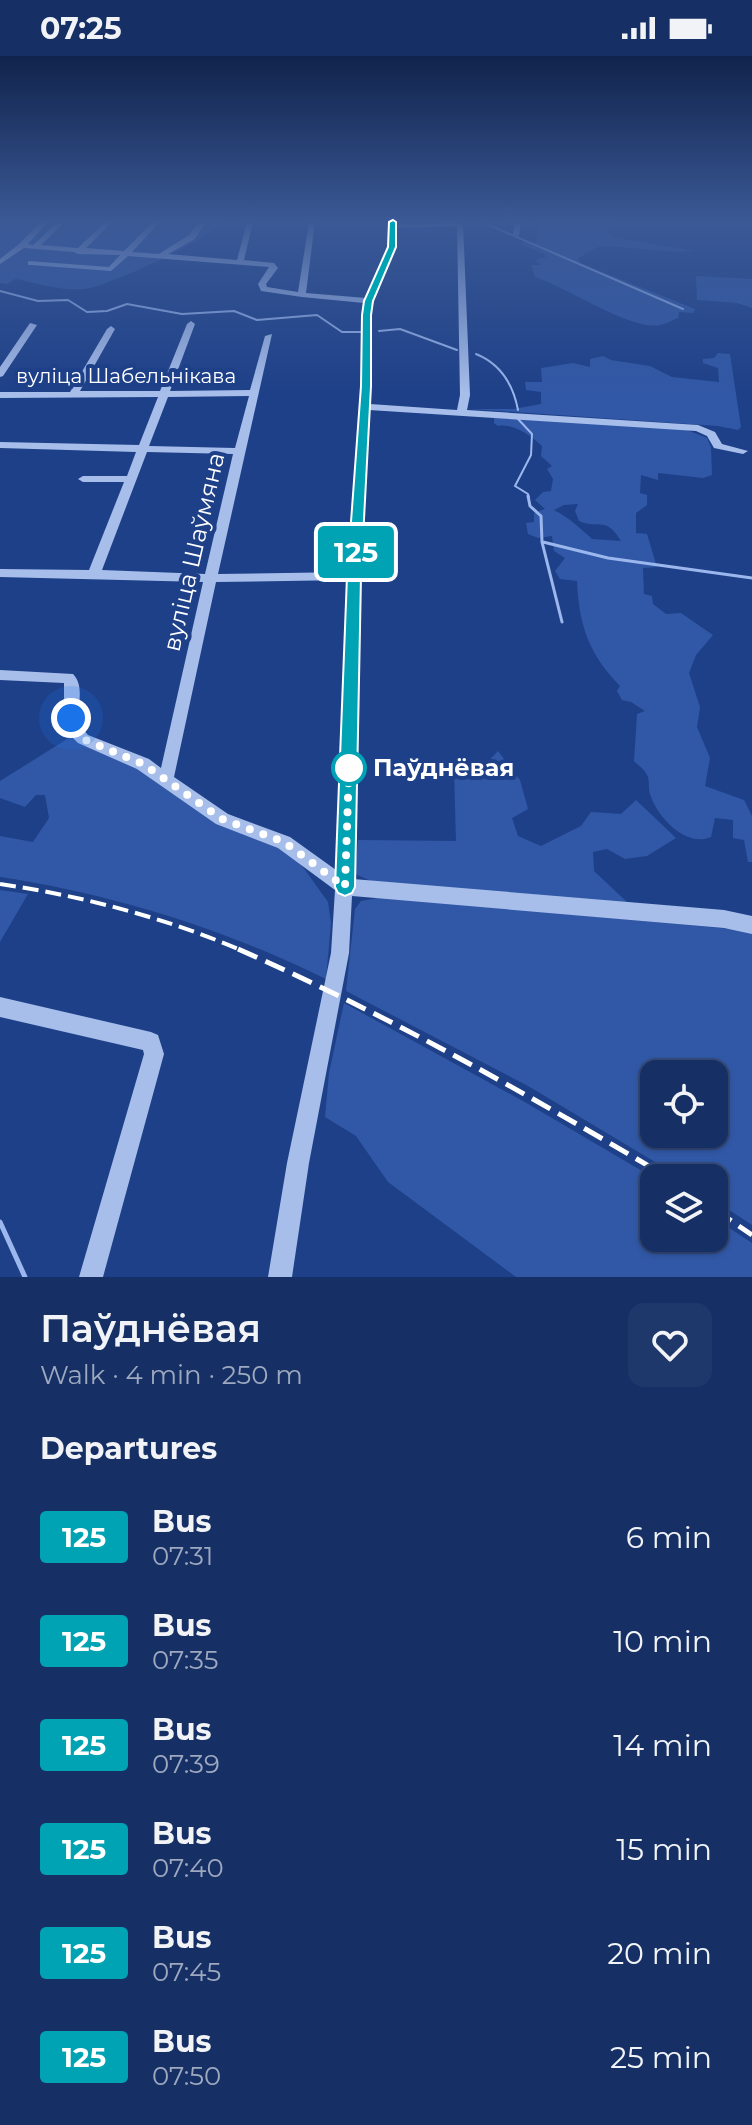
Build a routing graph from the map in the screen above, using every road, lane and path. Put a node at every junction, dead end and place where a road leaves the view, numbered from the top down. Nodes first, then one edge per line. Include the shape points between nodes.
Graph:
1 (266, 279) edge
2 (304, 279) edge
3 (378, 279) edge
4 (462, 279) edge
5 (302, 295) junction
6 (369, 301) junction
7 (191, 324) dead end
8 (33, 325) dead end
9 (111, 329) dead end
10 (269, 336) dead end
11 (0, 374) edge
12 (75, 392) junction
13 (253, 393) junction
14 (164, 394) junction
15 (0, 395) edge
16 (365, 407) junction
17 (462, 411) junction
18 (0, 445) edge
19 (142, 447) junction
20 (239, 451) junction
21 (743, 451) dead end
22 (83, 479) dead end
23 (128, 479) junction
24 (0, 573) edge
25 (94, 574) junction
26 (354, 576) junction
27 (209, 578) junction
28 (0, 675) edge
29 (166, 779) junction
30 (345, 887) junction
31 (752, 925) edge
32 (0, 1007) edge
33 (91, 1277) edge
34 (280, 1277) edge

1 - 5 street via 264,289
2 - 5 street
3 - 6 street
4 - 17 street
5 - 6 street
6 - 16 street
7 - 14 street
8 - 11 street
9 - 12 street
10 - 13 street, вуліца Шаўмяна
12 - 14 street, вуліца Шабельнікава
12 - 15 street, вуліца Шабельнікава
13 - 14 street, вуліца Шабельнікава
13 - 20 street, вуліца Шаўмяна
14 - 19 street
16 - 17 street
16 - 26 street
17 - 21 street via 698,428 711,434 718,446
18 - 19 street
19 - 20 street
19 - 23 street
20 - 27 street, вуліца Шаўмяна
22 - 23 street
23 - 25 street
24 - 25 street
25 - 27 street
26 - 27 street
26 - 30 street
27 - 29 street, вуліца Шаўмяна
28 - 29 street via 68,678 74,730
29 - 30 street via 222,819 284,842
30 - 31 street
30 - 34 street via 340,953
32 - 33 street via 151,1042 154,1054

